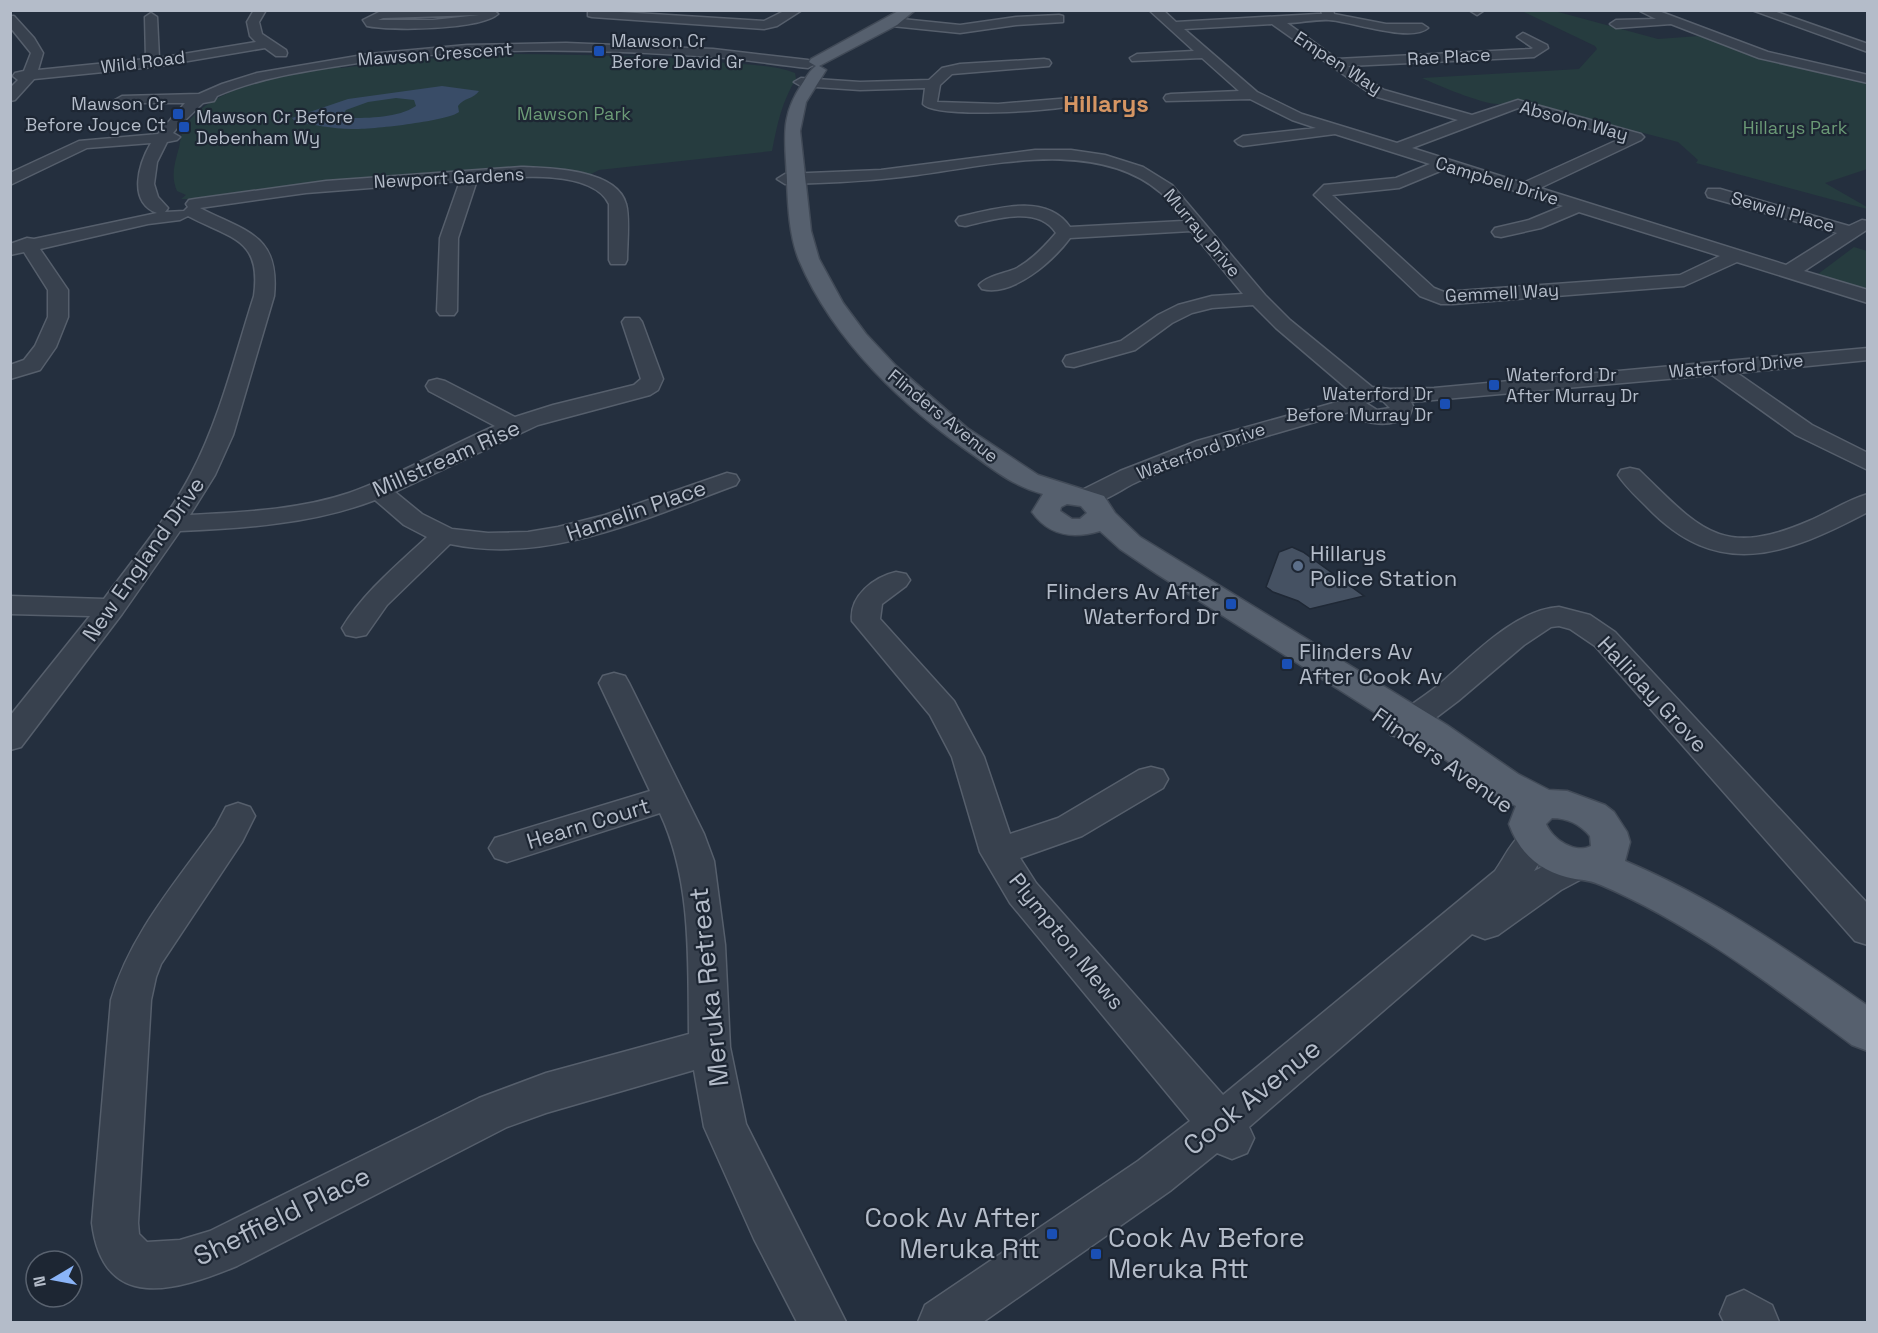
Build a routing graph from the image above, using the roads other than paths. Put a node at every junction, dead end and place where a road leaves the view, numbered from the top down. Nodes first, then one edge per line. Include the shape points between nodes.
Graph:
1 (260, 10) edge
2 (796, 10) edge
3 (909, 10) edge
4 (917, 10) edge
5 (1155, 10) edge
6 (1644, 10) edge
7 (1758, 10) edge
8 (1327, 13) edge
9 (589, 14) edge
10 (694, 14) edge
11 (1055, 15) edge
12 (151, 17) dead end
13 (1276, 21) junction
14 (1672, 22) junction
15 (442, 23) junction
16 (895, 23) junction
17 (1616, 24) dead end
18 (12, 26) edge
19 (1174, 26) junction
20 (1422, 28) dead end
21 (1070, 31) dead end
22 (565, 34) dead end
23 (1522, 37) dead end
24 (265, 44) junction
25 (552, 48) junction
26 (1868, 48) edge
27 (430, 52) junction
28 (1204, 54) junction
29 (1137, 58) dead end
30 (153, 63) junction
31 (1044, 63) dead end
32 (1334, 63) junction
33 (309, 68) junction
34 (811, 70) junction
35 (25, 75) junction
36 (1868, 79) edge
37 (933, 84) junction
38 (10, 88) edge
39 (1252, 95) junction
40 (10, 97) edge
41 (207, 98) junction
42 (1171, 98) dead end
43 (122, 100) dead end
44 (1071, 102) dead end
45 (1472, 120) junction
46 (1335, 130) junction
47 (167, 137) junction
48 (1243, 141) dead end
49 (1129, 149) dead end
50 (1396, 149) junction
51 (1108, 161) junction
52 (1443, 164) junction
53 (471, 176) junction
54 (791, 179) junction
55 (10, 180) edge
56 (1524, 189) junction
57 (1714, 193) dead end
58 (1578, 206) junction
59 (183, 210) junction
60 (965, 221) dead end
61 (1197, 225) junction
62 (1860, 227) edge
63 (1501, 232) dead end
64 (1065, 233) junction
65 (19, 246) edge
66 (1736, 255) junction
67 (618, 260) dead end
68 (1790, 272) junction
69 (989, 285) dead end
70 (1868, 297) edge
71 (1258, 299) junction
72 (447, 311) dead end
73 (632, 322) dead end
74 (1868, 354) edge
75 (1868, 360) edge
76 (1074, 361) dead end
77 (1720, 370) junction
78 (10, 373) edge
79 (437, 386) dead end
80 (1361, 403) junction
81 (514, 426) junction
82 (1868, 463) edge
83 (1630, 475) dead end
84 (727, 480) dead end
85 (379, 491) junction
86 (1868, 502) edge
87 (1082, 508) junction
88 (172, 524) junction
89 (445, 535) junction
90 (896, 580) dead end
91 (10, 605) edge
92 (112, 608) junction
93 (356, 628) dead end
94 (614, 683) dead end
95 (1407, 723) junction
96 (10, 739) edge
97 (1151, 778) dead end
98 (669, 798) junction
99 (238, 816) dead end
100 (1536, 822) junction
101 (507, 848) dead end
102 (998, 852) junction
103 (1594, 859) junction
104 (1868, 930) edge
105 (1868, 1007) edge
106 (1868, 1031) edge
107 (710, 1047) junction
108 (1226, 1132) junction
109 (822, 1323) edge
110 (942, 1323) edge
111 (979, 1323) edge

1 - 24 street via 253,29
2 - 10 street via 768,25
3 - 16 main road
4 - 16 main road
5 - 19 street, Campbell Drive
6 - 14 street
7 - 26 street
8 - 13 street
8 - 20 street via 1386,28
9 - 10 street
11 - 16 street via 960,29
11 - 21 street
12 - 30 street
13 - 19 street
13 - 32 street, Empen Way
14 - 17 street
14 - 36 street via 1764,55
15 - 15 street via 492,14 481,10 394,14 369,20 383,25
15 - 27 street
16 - 34 main road
18 - 35 street via 27,51
19 - 28 street, Campbell Drive
22 - 25 street
23 - 32 street, Rae Place via 1542,48 1534,53
24 - 30 street, Wild Road
24 - 33 street
25 - 27 street, Mawson Crescent
25 - 34 street, Mawson Crescent via 706,54 760,59
27 - 33 street, Mawson Crescent
28 - 29 street
28 - 39 street, Campbell Drive
30 - 35 street, Wild Road
31 - 37 street via 967,62 947,71
32 - 45 street, Empen Way via 1378,93
33 - 41 street, Mawson Crescent
34 - 37 street, Mawson Crescent via 876,86
34 - 54 main road, Flinders Avenue via 792,126
35 - 38 street
35 - 40 street
37 - 44 street via 932,111
39 - 42 street
39 - 46 street, Campbell Drive via 1282,111
41 - 43 street
41 - 47 street, Mawson Crescent
45 - 50 street, Absolon Way
45 - 56 street, Absolon Way via 1518,104 1636,137
46 - 48 street
46 - 50 street, Campbell Drive
47 - 55 street via 84,144
47 - 59 street, Mawson Crescent via 154,180 158,194
49 - 51 street
50 - 52 street, Campbell Drive
51 - 54 street, Murray Drive via 1040,155 946,160 894,174
51 - 61 street, Murray Drive via 1157,182
52 - 56 street, Campbell Drive
52 - 66 street, Gemmell Way via 1399,183 1330,189 1322,195 1436,296 1453,298 1684,280
53 - 59 street, Newport Gardens via 303,188
53 - 67 street, Newport Gardens via 545,173 601,185 618,204
53 - 72 street via 448,238
54 - 87 main road, Flinders Avenue via 788,217 798,260 819,302 857,355 929,423 1004,478
56 - 58 street, Campbell Drive
57 - 62 street, Sewell Place
58 - 63 street via 1535,224
58 - 66 street, Campbell Drive
59 - 65 street, Newport Gardens
59 - 88 street, New England Drive via 244,237 259,250 266,263 267,278 254,332 220,435 203,475
60 - 64 street via 1000,214 1042,214 1054,219
61 - 64 street
61 - 71 street, Murray Drive
62 - 68 street
64 - 69 street via 1050,253 1027,272
65 - 78 street via 58,290 58,317 32,365
66 - 68 street, Campbell Drive
68 - 70 street, Campbell Drive
71 - 76 street via 1185,308 1123,348
71 - 80 street, Murray Drive
73 - 81 street, Millstream Rise via 652,379 650,385
74 - 77 street, Waterford Drive
75 - 77 street, Waterford Drive
77 - 80 street, Waterford Drive via 1396,401 1401,412 1392,416 1380,417
77 - 82 street via 1804,430
79 - 81 street
80 - 87 street, Waterford Drive via 1194,460
81 - 85 street, Millstream Rise
83 - 86 street via 1692,534 1724,546 1795,538
84 - 89 street, Hamelin Place via 606,525 555,537 484,541
85 - 88 street, Millstream Rise via 287,515
85 - 89 street, Hamelin Place via 413,520
87 - 95 main road, Flinders Avenue via 1140,565
88 - 92 street, New England Drive
89 - 93 street via 377,599
90 - 102 street, Plympton Mews via 874,594 865,608 866,621 943,709 968,757
91 - 92 street
92 - 96 street, New England Drive
94 - 98 street, Meruka Retreat
95 - 100 main road, Flinders Avenue
95 - 104 street, Halliday Grove via 1542,619 1565,617 1581,622 1605,639
97 - 102 street via 1070,827
98 - 101 street, Hearn Court
98 - 107 street, Meruka Retreat via 696,861 706,945
99 - 107 street, Sheffield Place via 145,957 131,1000 115,1223 124,1254 136,1261 153,1267 191,1262 494,1112 546,1093
100 - 103 main road via 1554,856
100 - 103 main road via 1564,804 1591,815 1611,839
100 - 108 street, Cook Avenue via 1508,881 1311,1050
102 - 108 street, Plympton Mews via 1023,893
103 - 105 main road via 1813,969
103 - 106 main road via 1698,916
103 - 108 street, Cook Avenue via 1548,880 1479,928
107 - 109 street, Meruka Retreat via 725,1127
108 - 110 street, Cook Avenue via 1154,1176
108 - 111 street, Cook Avenue via 1157,1198

